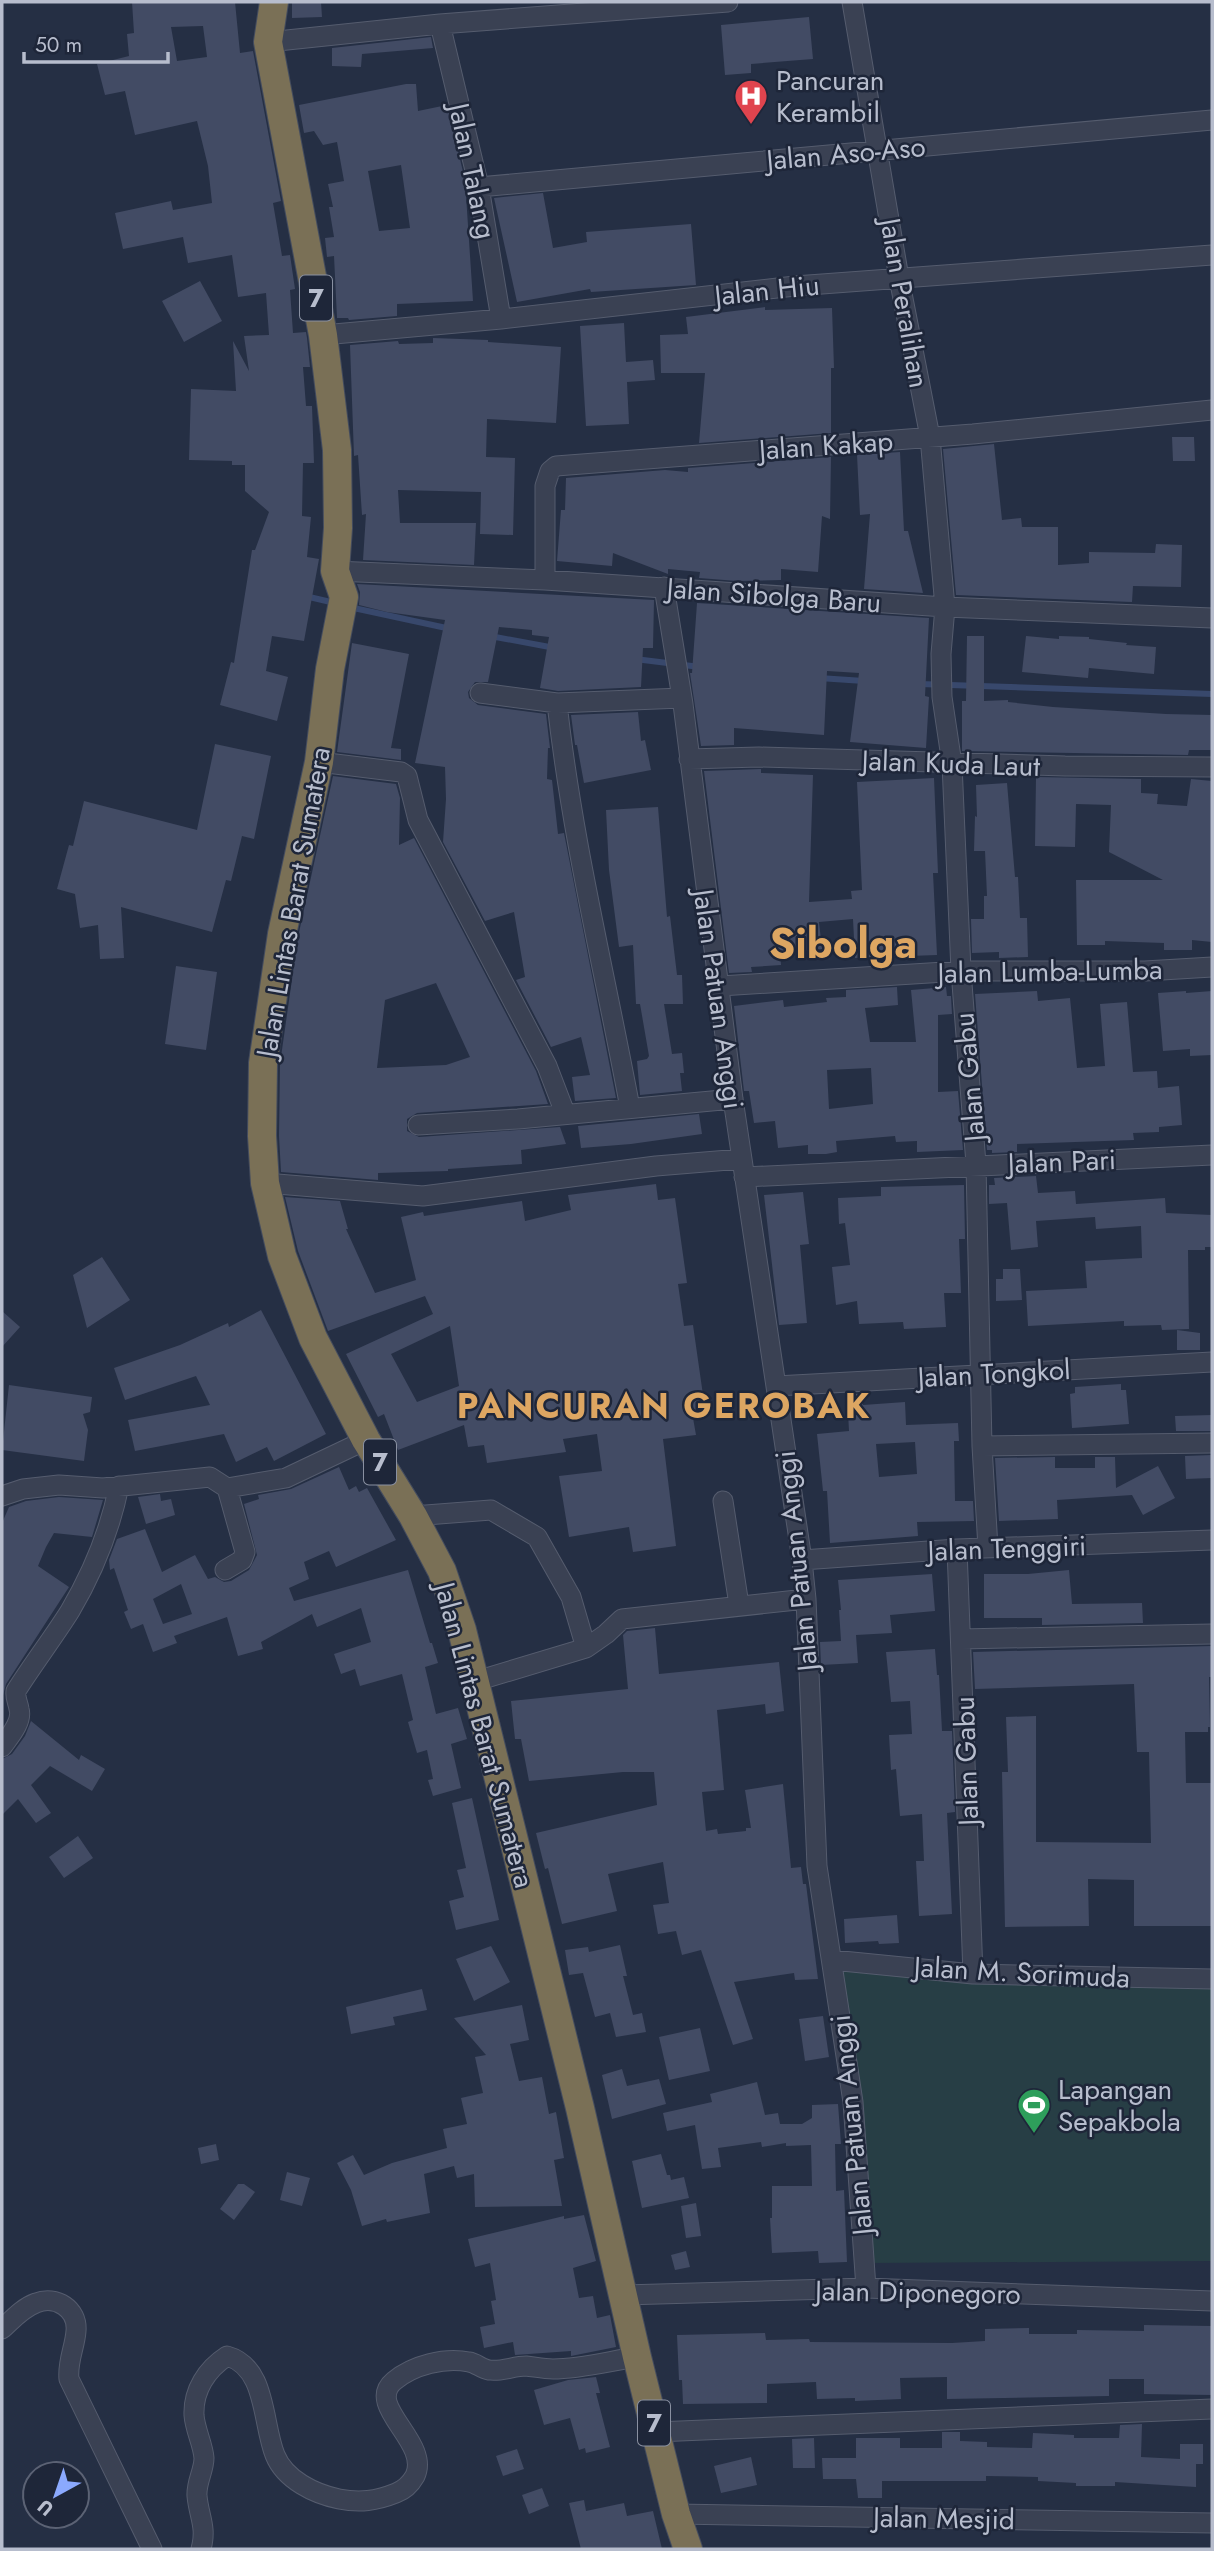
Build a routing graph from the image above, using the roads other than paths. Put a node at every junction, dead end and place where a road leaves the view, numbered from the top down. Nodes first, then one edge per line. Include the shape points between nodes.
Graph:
1 (274, 2) edge
2 (729, 2) edge
3 (852, 2) edge
4 (440, 24) junction
5 (268, 42) junction
6 (1212, 120) edge
7 (878, 150) junction
8 (479, 187) junction
9 (1212, 255) edge
10 (899, 278) junction
11 (501, 319) junction
12 (323, 335) junction
13 (1212, 410) edge
14 (930, 437) junction
15 (545, 580) junction
16 (664, 587) junction
17 (340, 596) junction
18 (945, 607) junction
19 (1212, 618) edge
20 (480, 693) dead end
21 (682, 698) junction
22 (557, 703) junction
23 (689, 758) junction
24 (319, 762) junction
25 (952, 764) junction
26 (1212, 767) edge
27 (1212, 967) edge
28 (961, 971) junction
29 (720, 986) junction
30 (733, 1099) junction
31 (630, 1108) junction
32 (565, 1113) junction
33 (418, 1125) dead end
34 (1212, 1155) edge
35 (976, 1164) junction
36 (743, 1168) junction
37 (265, 1183) junction
38 (1212, 1362) edge
39 (982, 1374) junction
40 (776, 1386) junction
41 (366, 1440) junction
42 (1212, 1443) edge
43 (982, 1446) junction
44 (119, 1486) junction
45 (227, 1489) junction
46 (4, 1498) edge
47 (723, 1502) dead end
48 (413, 1516) junction
49 (1212, 1540) edge
50 (988, 1548) junction
51 (957, 1549) junction
52 (802, 1560) junction
53 (225, 1570) dead end
54 (806, 1598) junction
55 (739, 1605) junction
56 (1212, 1633) edge
57 (961, 1639) junction
58 (586, 1647) junction
59 (473, 1682) junction
60 (2, 1747) edge
61 (832, 1960) junction
62 (973, 1974) junction
63 (1212, 1979) edge
64 (866, 2288) junction
65 (624, 2295) junction
66 (1212, 2301) edge
67 (2, 2329) edge
68 (637, 2357) junction
69 (1212, 2409) edge
70 (656, 2432) junction
71 (676, 2514) junction
72 (1212, 2523) edge
73 (152, 2549) edge
74 (201, 2549) edge
75 (688, 2549) edge

1 - 5 highway, Jalan Lintas Barat Sumatera / 7
2 - 4 street
3 - 7 street, Jalan Peralihan
4 - 5 street
4 - 8 street, Jalan Talang
5 - 12 highway, Jalan Lintas Barat Sumatera / 7
6 - 7 street, Jalan Aso-Aso
7 - 8 street, Jalan Aso-Aso
7 - 10 street, Jalan Peralihan
8 - 11 street, Jalan Talang
9 - 10 street, Jalan Hiu
10 - 11 street, Jalan Hiu
10 - 14 street, Jalan Peralihan
11 - 12 street, Jalan Hiu
12 - 17 highway, Jalan Lintas Barat Sumatera / 7 via 337,450
13 - 14 street, Jalan Kakap
14 - 15 street, Jalan Kakap via 556,466 545,485
14 - 18 street, Jalan Peralihan
15 - 16 street, Jalan Sibolga Baru
15 - 17 street, Jalan Sibolga Baru
16 - 18 street, Jalan Sibolga Baru
16 - 21 street, Jalan Patuan Anggi
17 - 24 highway, Jalan Lintas Barat Sumatera / 7
18 - 19 street, Jalan Sibolga Baru
18 - 25 street, Jalan Gabu via 942,698
20 - 22 street
21 - 22 street
21 - 23 street, Jalan Patuan Anggi
22 - 31 street via 565,781
23 - 25 street, Jalan Kuda Laut
23 - 29 street, Jalan Patuan Anggi
24 - 32 street via 407,776 418,820 547,1066
24 - 37 highway, Jalan Lintas Barat Sumatera / 7 via 282,934 263,1063
25 - 26 street, Jalan Kuda Laut
25 - 28 street, Jalan Gabu
27 - 28 street, Jalan Lumba-Lumba
28 - 29 street, Jalan Lumba-Lumba
28 - 35 street, Jalan Gabu
29 - 30 street, Jalan Patuan Anggi
30 - 31 street
30 - 36 street, Jalan Patuan Anggi
31 - 32 street
32 - 33 street
34 - 35 street, Jalan Pari
35 - 36 street, Jalan Pari
35 - 39 street, Jalan Gabu
36 - 37 street, Jalan Pari via 656,1166 423,1196
36 - 40 street, Jalan Patuan Anggi
37 - 41 highway, Jalan Lintas Barat Sumatera / 7 via 282,1255 313,1338
38 - 39 street, Jalan Tongkol
39 - 40 street, Jalan Tongkol
39 - 43 street, Jalan Gabu
40 - 52 street, Jalan Patuan Anggi
41 - 45 street via 286,1478
41 - 48 highway, Jalan Lintas Barat Sumatera / 7
42 - 43 street
43 - 50 street, Jalan Gabu
44 - 45 street via 210,1477
44 - 46 street via 59,1485 23,1489
44 - 60 street via 111,1524 91,1571 16,1691 20,1715
45 - 53 street via 245,1552 242,1560
47 - 55 street
48 - 58 street via 492,1510 537,1537 571,1597
48 - 59 highway, Jalan Lintas Barat Sumatera / 7 via 442,1571
49 - 50 street, Jalan Tenggiri
50 - 51 street, Jalan Tenggiri
51 - 52 street, Jalan Tenggiri
51 - 57 street, Jalan Gabu
52 - 54 street, Jalan Patuan Anggi
54 - 55 street
54 - 61 street, Jalan Patuan Anggi via 817,1866
55 - 58 street via 622,1619
56 - 57 street
57 - 62 street, Jalan Gabu
58 - 59 street
59 - 65 highway, Jalan Lintas Barat Sumatera / 7
61 - 62 street, Jalan M. Sorimuda
61 - 64 street, Jalan Patuan Anggi via 853,2102
62 - 63 street, Jalan M. Sorimuda
64 - 65 street, Jalan Diponegoro
64 - 66 street, Jalan Diponegoro
65 - 68 highway, 7
67 - 73 street via 37,2302 55,2301 73,2313 76,2330 69,2379
68 - 70 highway, 7
68 - 74 street via 555,2369 488,2370 450,2360 417,2367 395,2380 385,2397 414,2447 418,2459 414,2478 402,2490 377,2500 355,2502 325,2496 287,2472 276,2457 251,2371 239,2359 227,2356 212,2365 201,2383 194,2415 204,2455 197,2484 205,2535
69 - 70 street
70 - 71 highway, 7
71 - 72 street, Jalan Mesjid
71 - 75 highway, 7

